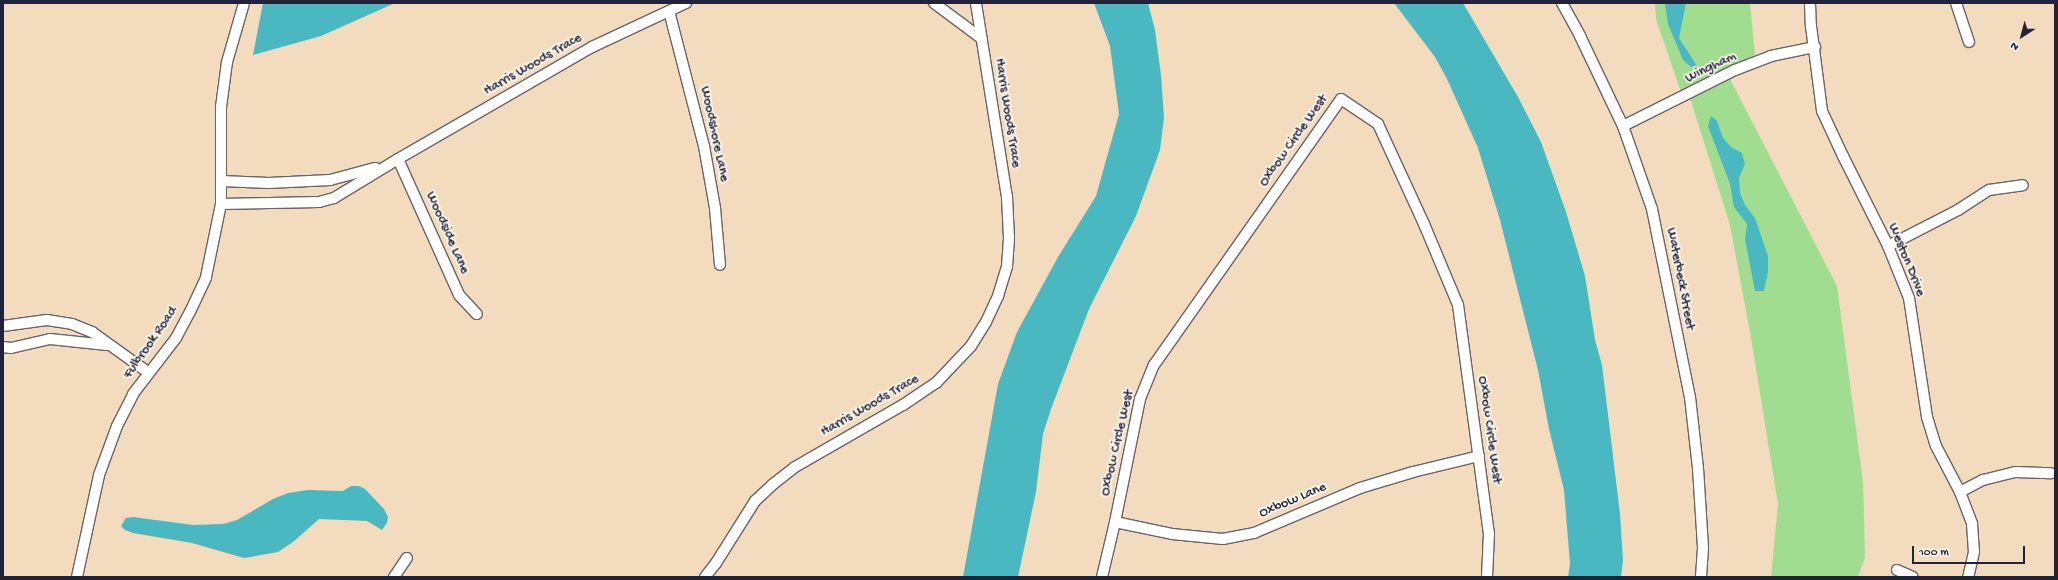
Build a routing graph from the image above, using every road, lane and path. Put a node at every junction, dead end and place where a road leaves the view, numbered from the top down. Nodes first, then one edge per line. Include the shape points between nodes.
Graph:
1 (244, 3) edge
2 (686, 3) edge
3 (934, 3) edge
4 (976, 3) edge
5 (1562, 3) edge
6 (1810, 3) edge
7 (1956, 3) edge
8 (669, 11) junction
9 (981, 38) junction
10 (1969, 42) dead end
11 (1814, 47) junction
12 (1623, 126) junction
13 (398, 159) junction
14 (221, 181) junction
15 (2023, 185) dead end
16 (221, 204) junction
17 (1888, 246) junction
18 (720, 265) dead end
19 (477, 314) dead end
20 (3, 326) edge
21 (107, 345) junction
22 (3, 347) edge
23 (149, 373) junction
24 (1479, 456) junction
25 (2051, 473) dead end
26 (1960, 492) junction
27 (1115, 522) junction
28 (407, 558) dead end
29 (716, 563) junction
30 (1897, 570) dead end
31 (77, 577) edge
32 (394, 577) edge
33 (705, 577) edge
34 (714, 577) edge
35 (1102, 577) edge
36 (1487, 577) edge
37 (1701, 577) edge
38 (1913, 577) edge
39 (1968, 577) edge

1 - 14 street, Fulbrook Road via 227,62 221,107
2 - 8 street, Harris Woods Trace
3 - 9 street
4 - 9 street, Harris Woods Trace
5 - 12 street, Waterbeck Street
6 - 11 street, Weston Drive
7 - 10 street
8 - 13 street, Harris Woods Trace via 592,47
8 - 18 street, Woodshore Lane via 704,146 715,208
9 - 29 street, Harris Woods Trace via 1007,197 1009,238 1007,267 986,322 971,346 936,383 903,405 795,467 772,485 746,513
11 - 12 street, Wingham via 1771,56 1735,70
11 - 17 street, Weston Drive via 1822,111
12 - 37 street, Waterbeck Street via 1652,209 1690,397 1703,548
13 - 14 street, Harris Woods Trace via 366,172 330,180 269,183
13 - 16 street, Harris Woods Trace via 334,198 319,202
13 - 19 street, Woodside Lane via 459,295
14 - 16 street, Fulbrook Road
15 - 17 street via 1989,190 1958,210
16 - 23 street, Fulbrook Road via 206,277 176,338
17 - 26 street, Weston Drive via 1909,298 1927,417 1936,446
20 - 21 street via 47,320 72,324 92,332
21 - 22 street via 50,340 12,348
21 - 23 street
23 - 31 street, Fulbrook Road via 133,394 117,426 99,475
24 - 27 street, Oxbow Lane via 1360,488 1254,532 1223,539 1172,534
24 - 27 street, Oxbow Circle West via 1458,305 1378,124 1341,99 1154,365 1140,399
24 - 36 street, Oxbow Circle West via 1489,533
25 - 26 street via 2015,472 1983,480
26 - 39 street, Weston Drive via 1972,524 1974,552
27 - 35 street, Oxbow Circle West
28 - 32 street
29 - 33 street, Harris Woods Trace
29 - 34 street, Harris Woods Trace
30 - 38 street

